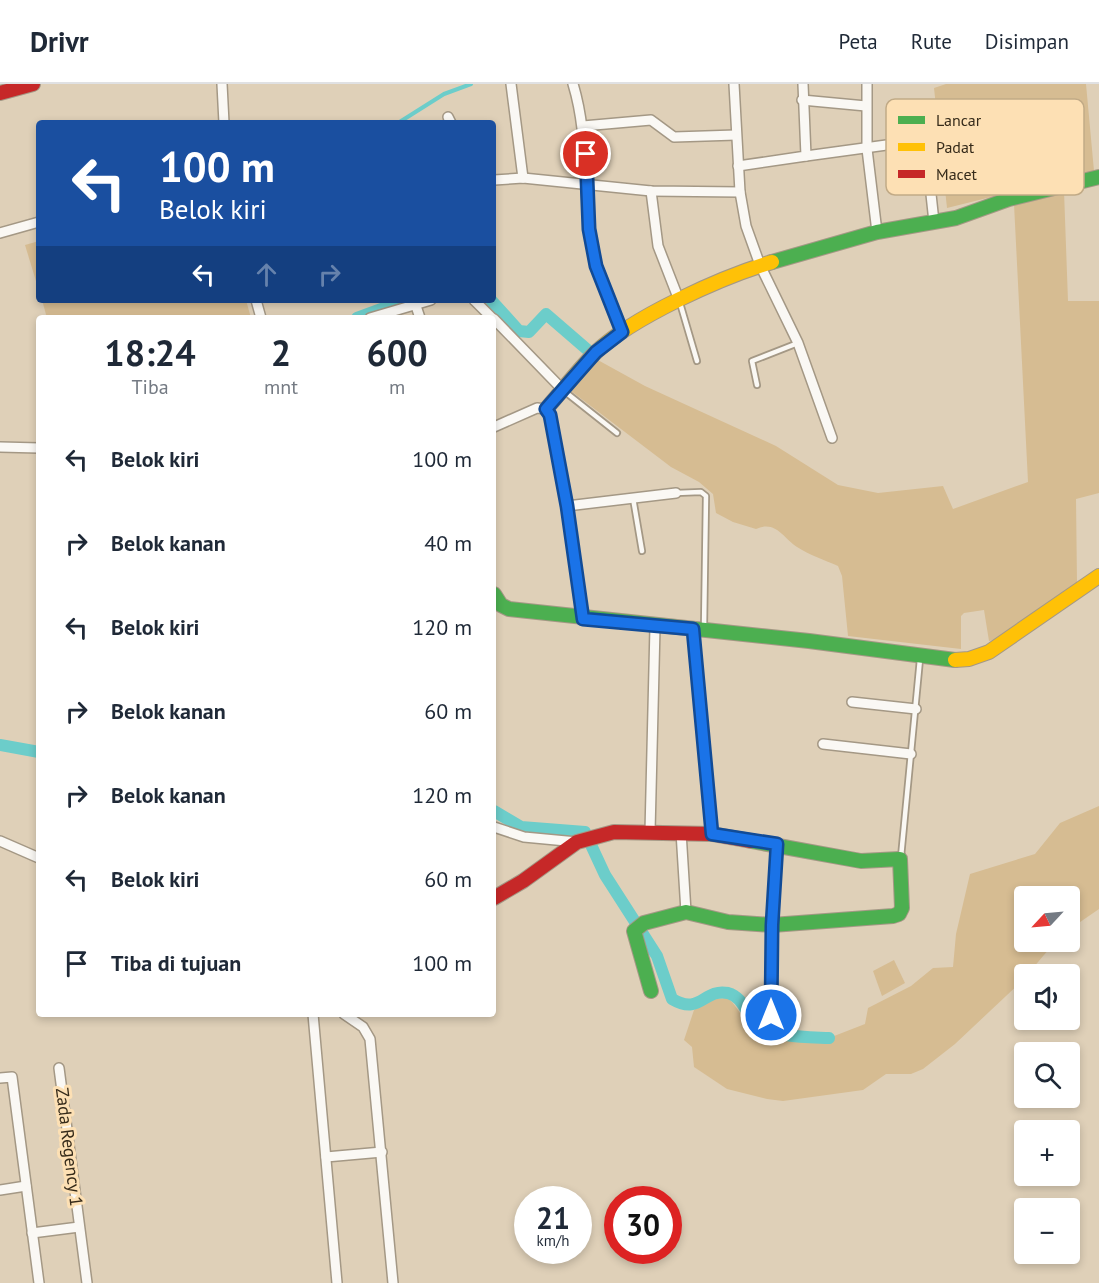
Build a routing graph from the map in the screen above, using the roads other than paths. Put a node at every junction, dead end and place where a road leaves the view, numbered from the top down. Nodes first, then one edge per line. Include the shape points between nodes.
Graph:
1 (33, 84) edge
2 (222, 84) edge
3 (512, 84) edge
4 (573, 84) edge
5 (734, 84) edge
6 (803, 84) edge
7 (867, 84) edge
8 (0, 93) edge
9 (802, 100) junction
10 (866, 106) junction
11 (224, 120) edge
12 (583, 126) junction
13 (736, 135) junction
14 (886, 145) edge
15 (867, 148) junction
16 (806, 156) junction
17 (738, 165) junction
18 (1099, 177) edge
19 (523, 178) junction
20 (496, 180) edge
21 (1084, 181) edge
22 (588, 186) junction
23 (651, 191) junction
24 (740, 192) junction
25 (931, 195) edge
26 (1025, 195) edge
27 (934, 222) junction
28 (36, 223) edge
29 (877, 232) junction
30 (0, 233) edge
31 (760, 265) junction
32 (679, 300) junction
33 (412, 303) edge
34 (477, 303) edge
35 (378, 315) edge
36 (489, 315) edge
37 (496, 322) edge
38 (622, 332) junction
39 (798, 343) junction
40 (697, 361) dead end
41 (757, 385) dead end
42 (562, 389) junction
43 (546, 409) junction
44 (496, 426) edge
45 (617, 433) dead end
46 (832, 438) dead end
47 (0, 447) edge
48 (36, 448) edge
49 (676, 493) joint
50 (633, 498) junction
51 (567, 506) junction
52 (642, 551) dead end
53 (1099, 576) edge
54 (496, 597) edge
55 (583, 619) junction
56 (655, 627) junction
57 (698, 629) junction
58 (920, 655) junction
59 (852, 702) dead end
60 (916, 709) junction
61 (823, 744) dead end
62 (911, 754) junction
63 (496, 828) edge
64 (650, 832) junction
65 (681, 832) junction
66 (712, 834) junction
67 (583, 840) junction
68 (0, 841) edge
69 (777, 844) junction
70 (36, 857) edge
71 (900, 859) junction
72 (496, 897) edge
73 (686, 912) junction
74 (772, 925) junction
75 (651, 991) dead end
76 (771, 1015) dead end
77 (313, 1017) edge
78 (348, 1017) edge
79 (59, 1068) dead end
80 (0, 1078) edge
81 (382, 1152) junction
82 (326, 1157) junction
83 (26, 1186) junction
84 (0, 1190) edge
85 (80, 1227) junction
86 (32, 1233) junction
87 (39, 1283) edge
88 (87, 1283) edge
89 (337, 1283) edge
90 (393, 1283) edge

1 - 8 street
2 - 11 street
3 - 19 street
4 - 12 street
5 - 13 street
6 - 9 street
7 - 10 street
9 - 10 street
9 - 16 street
10 - 15 street
12 - 13 street via 651,120 674,137
12 - 22 street
13 - 17 street
14 - 15 street
15 - 16 street
15 - 29 street
16 - 17 street
17 - 24 street
18 - 21 street
19 - 20 street
19 - 22 street
22 - 23 street
22 - 38 street via 589,229 596,266
23 - 24 street
23 - 32 street via 658,246
24 - 31 street via 746,226
25 - 27 street
26 - 27 street
27 - 29 street
28 - 30 street
29 - 31 street
31 - 32 street
31 - 39 street
32 - 38 street
32 - 40 lane
33 - 35 street
34 - 36 street
37 - 42 street
38 - 42 street via 596,352
39 - 41 lane via 752,361
39 - 46 street
42 - 43 street
42 - 45 lane
43 - 44 street via 537,408
43 - 51 street
47 - 48 street
49 - 50 street
49 - 57 lane via 701,492 706,496
50 - 51 street
50 - 52 lane
51 - 55 street
53 - 58 street via 1021,632 975,659
54 - 55 street via 509,609
55 - 56 street
56 - 57 street
56 - 64 street
57 - 58 street
57 - 66 street
58 - 60 lane
59 - 60 street
60 - 62 lane
61 - 62 street
62 - 71 lane
63 - 67 street via 524,837
64 - 65 street
64 - 67 street via 614,832
65 - 66 street
65 - 73 street
66 - 69 street
67 - 72 street
68 - 70 street
69 - 71 street via 861,861
69 - 74 street
71 - 74 street via 899,914
73 - 74 street via 728,922
73 - 75 street via 634,931
74 - 76 street
77 - 82 street
78 - 81 street via 363,1027 370,1038
79 - 85 street, Zada Regency 1
80 - 83 street via 12,1077
81 - 82 street
81 - 90 street
82 - 89 street
83 - 84 street
83 - 86 street
85 - 86 street, Zada Regency 1
85 - 88 street, Zada Regency 1
86 - 87 street

